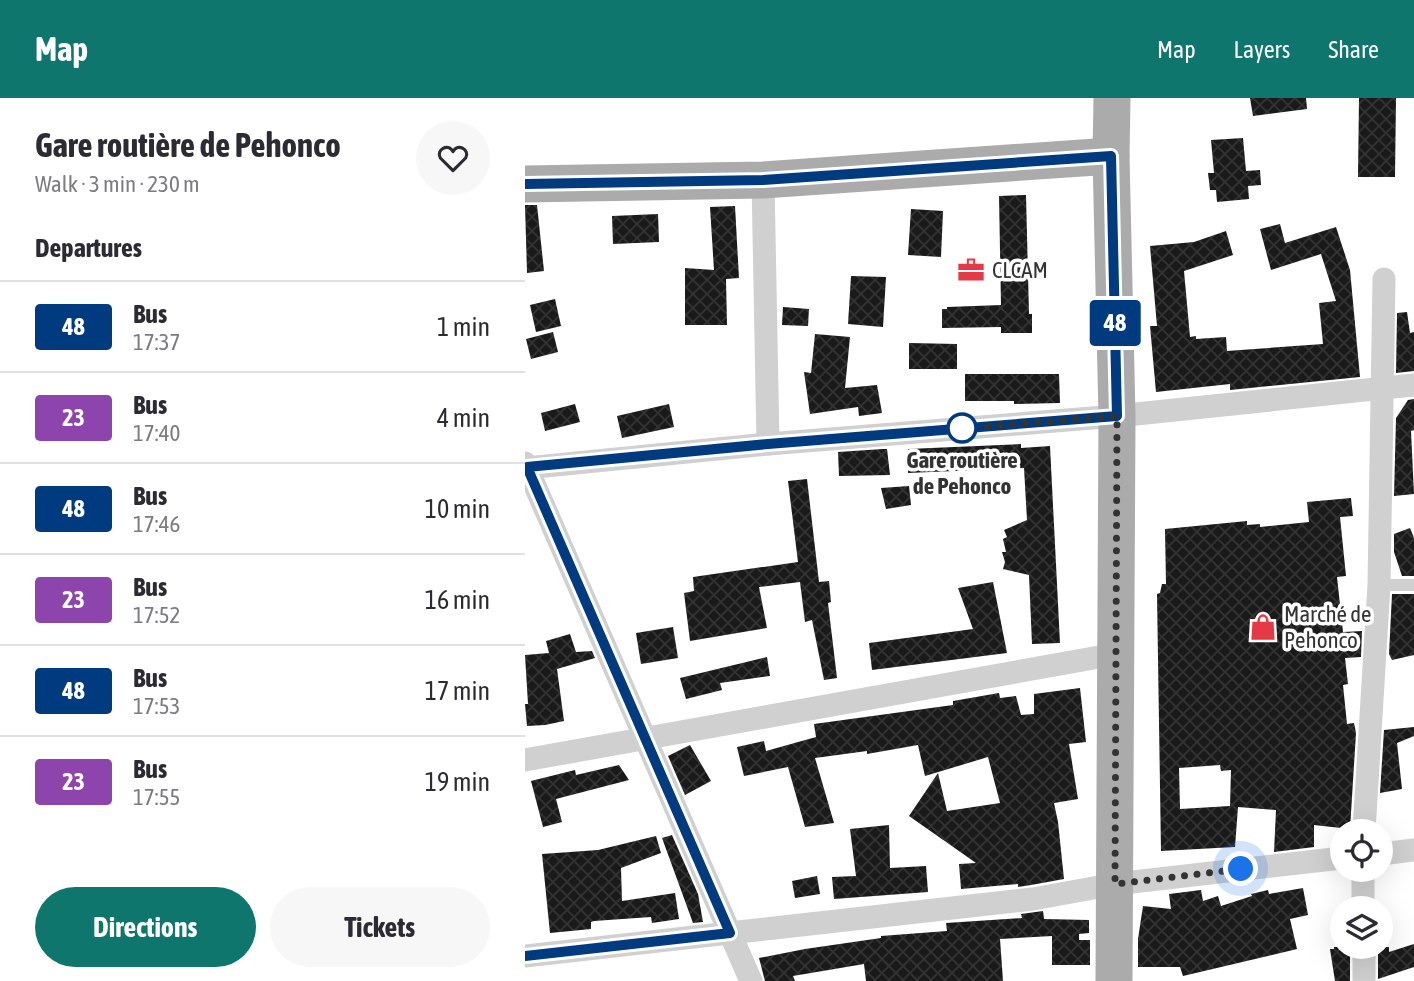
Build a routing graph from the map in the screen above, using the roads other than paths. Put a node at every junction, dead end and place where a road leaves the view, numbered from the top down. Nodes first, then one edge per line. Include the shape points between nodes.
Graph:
1 (1112, 98) edge
2 (1111, 156) junction
3 (763, 180) junction
4 (525, 184) edge
5 (1384, 279) dead end
6 (1414, 386) edge
7 (1382, 389) junction
8 (1117, 416) junction
9 (768, 444) junction
10 (526, 466) edge
11 (1379, 585) junction
12 (1414, 585) edge
13 (1116, 654) junction
14 (645, 739) junction
15 (525, 760) edge
16 (1365, 819) edge
17 (1414, 850) edge
18 (1393, 852) edge
19 (1330, 859) edge
20 (1115, 884) junction
21 (730, 933) junction
22 (525, 956) edge
23 (1364, 959) edge
24 (751, 981) edge
25 (1114, 981) edge
26 (1364, 981) edge

1 - 2 main road
2 - 3 main road
2 - 8 main road
3 - 4 main road
3 - 9 street
5 - 7 street
6 - 7 street
7 - 8 street
7 - 11 street
8 - 9 street
8 - 13 main road
9 - 10 street
10 - 14 street
11 - 12 lane
11 - 16 street
13 - 14 street
13 - 20 main road
14 - 15 street
14 - 21 street
17 - 18 street
19 - 20 street
20 - 21 street via 1033,899
20 - 25 main road
21 - 22 street
21 - 24 street
23 - 26 street

